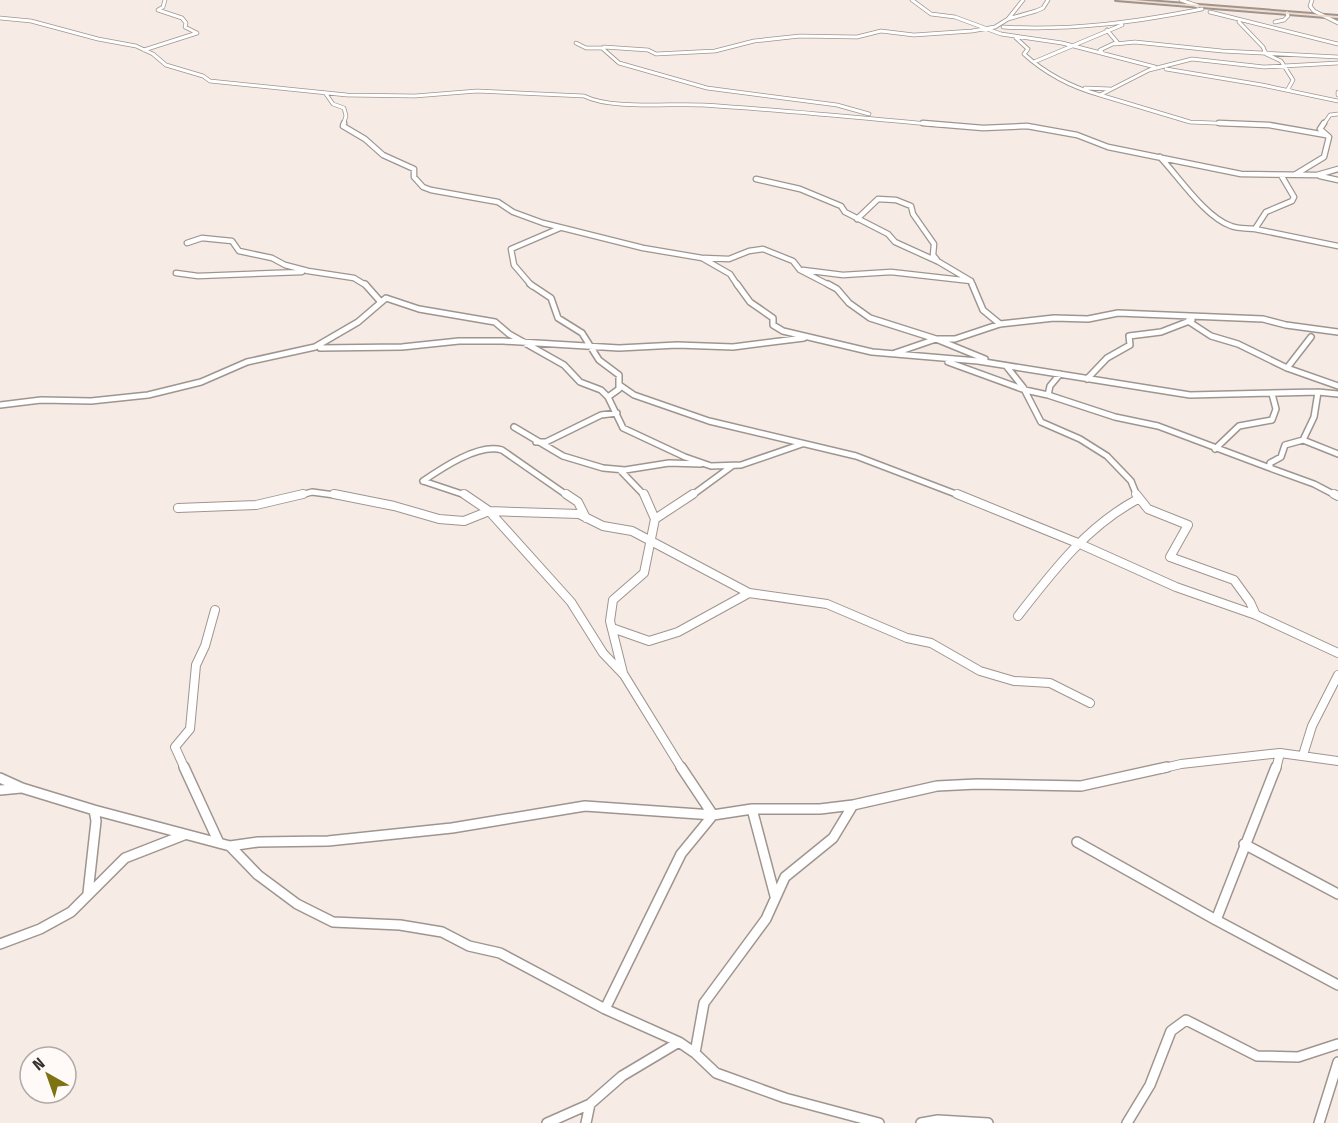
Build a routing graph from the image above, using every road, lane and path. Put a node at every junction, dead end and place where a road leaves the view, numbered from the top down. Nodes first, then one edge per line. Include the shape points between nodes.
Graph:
1 (165, 0) edge
2 (912, 0) edge
3 (1023, 0) edge
4 (1048, 0) edge
5 (1118, 0) edge
6 (1180, 0) edge
7 (1310, 0) edge
8 (1136, 1) edge
9 (1200, 7) junction
10 (1210, 12) junction
11 (1287, 13) junction
12 (1325, 16) junction
13 (1338, 16) edge
14 (0, 18) edge
15 (1008, 20) junction
16 (1239, 22) junction
17 (1275, 22) dead end
18 (1128, 23) junction
19 (1338, 23) edge
20 (1260, 24) junction
21 (1002, 26) junction
22 (1056, 28) junction
23 (986, 29) junction
24 (1107, 30) junction
25 (1014, 36) junction
26 (1041, 40) junction
27 (576, 43) dead end
28 (1115, 44) junction
29 (1338, 44) edge
30 (1071, 45) junction
31 (602, 48) junction
32 (1264, 49) junction
33 (144, 50) junction
34 (1102, 52) junction
35 (1338, 57) edge
36 (1281, 61) junction
37 (1034, 62) junction
38 (1338, 63) edge
39 (1295, 64) junction
40 (1284, 65) junction
41 (1157, 67) junction
42 (1082, 89) junction
43 (1113, 89) junction
44 (1292, 91) junction
45 (326, 94) junction
46 (1338, 94) edge
47 (1100, 95) junction
48 (1336, 102) edge
49 (1338, 114) edge
50 (895, 120) junction
51 (1327, 136) junction
52 (1338, 139) edge
53 (1328, 143) junction
54 (1338, 144) edge
55 (1158, 156) junction
56 (1338, 170) edge
57 (1296, 174) junction
58 (1281, 175) junction
59 (1317, 176) junction
60 (756, 179) dead end
61 (1338, 180) edge
62 (857, 219) junction
63 (563, 228) junction
64 (1255, 229) junction
65 (186, 243) dead end
66 (1338, 246) edge
67 (702, 258) junction
68 (939, 262) junction
69 (800, 270) junction
70 (308, 271) junction
71 (176, 273) dead end
72 (971, 281) junction
73 (380, 301) junction
74 (1197, 317) junction
75 (1188, 321) junction
76 (1000, 324) junction
77 (1338, 332) edge
78 (809, 337) junction
79 (1311, 337) dead end
80 (936, 339) junction
81 (525, 342) junction
82 (587, 344) junction
83 (320, 348) dead end
84 (893, 354) junction
85 (938, 358) junction
86 (1008, 367) junction
87 (1287, 368) junction
88 (1060, 374) junction
89 (1087, 379) junction
90 (1338, 386) edge
91 (620, 389) junction
92 (1025, 390) junction
93 (1318, 392) junction
94 (1272, 394) junction
95 (1338, 394) edge
96 (1048, 395) junction
97 (608, 398) junction
98 (0, 405) edge
99 (617, 413) junction
100 (514, 427) dead end
101 (1303, 440) junction
102 (536, 442) junction
103 (802, 444) junction
104 (1215, 449) junction
105 (1338, 454) edge
106 (709, 465) junction
107 (732, 466) junction
108 (1269, 468) junction
109 (620, 470) junction
110 (1338, 496) edge
111 (1138, 499) junction
112 (178, 508) dead end
113 (489, 511) junction
114 (586, 518) junction
115 (655, 519) junction
116 (651, 542) junction
117 (1080, 544) junction
118 (749, 593) junction
119 (215, 610) dead end
120 (1256, 615) junction
121 (1018, 616) dead end
122 (612, 628) junction
123 (1338, 653) edge
124 (624, 675) junction
125 (1338, 675) edge
126 (1090, 703) dead end
127 (1280, 753) junction
128 (1303, 755) junction
129 (1338, 761) edge
130 (0, 778) edge
131 (22, 788) junction
132 (0, 790) edge
133 (853, 805) junction
134 (752, 809) junction
135 (94, 810) junction
136 (713, 814) junction
137 (184, 835) junction
138 (1077, 842) dead end
139 (219, 843) junction
140 (1244, 844) junction
141 (230, 846) junction
142 (88, 893) junction
143 (1338, 894) edge
144 (775, 896) junction
145 (1215, 920) junction
146 (0, 944) edge
147 (1338, 986) edge
148 (605, 1009) junction
149 (679, 1042) junction
150 (1338, 1044) edge
151 (695, 1053) junction
152 (1338, 1062) edge
153 (590, 1104) junction
154 (547, 1123) edge
155 (586, 1123) edge
156 (879, 1123) edge
157 (921, 1123) edge
158 (988, 1123) edge
159 (1127, 1123) edge
160 (1319, 1123) edge

1 - 33 street via 158,10 182,18 185,27 197,33
2 - 23 street via 931,14 955,16
3 - 15 street
4 - 15 street via 1043,8
5 - 8 main road
6 - 9 street
7 - 12 street via 1314,11
8 - 9 main road
9 - 10 street
9 - 11 main road
9 - 18 street
10 - 16 street
10 - 20 street
11 - 12 main road
11 - 17 street via 1284,20
12 - 13 main road
12 - 19 street
14 - 33 street via 31,21
15 - 21 street
16 - 20 street
16 - 32 street
18 - 22 street
18 - 24 street
20 - 29 street
21 - 22 street
21 - 23 street
21 - 25 street
22 - 26 street
23 - 25 street
23 - 31 street via 914,35 881,31 856,37 800,36 686,55
24 - 28 street
24 - 30 street
25 - 26 street
25 - 37 street via 1028,49 1024,54
26 - 30 street
27 - 31 street via 586,48
28 - 32 street via 1135,42 1221,51
28 - 34 street
30 - 34 street
30 - 37 street
31 - 50 street via 619,63 707,88 837,105
32 - 35 street
32 - 36 street via 1270,57
33 - 45 street via 166,65 210,81
34 - 41 street
36 - 39 street
36 - 40 street
37 - 42 street
38 - 39 street
39 - 40 street
40 - 41 street via 1264,67 1192,59
40 - 44 street via 1293,80 1288,89
41 - 43 street
41 - 44 street
42 - 43 street
42 - 47 street
43 - 47 street
44 - 48 street
45 - 50 street via 501,92 584,96 614,104 701,105
45 - 63 street via 333,104 344,108 343,126 383,155 414,169 414,177 423,187 498,202 513,212
46 - 48 street
47 - 51 street via 1190,122 1269,125
49 - 51 street via 1323,122 1320,129
50 - 55 street via 983,128 1027,126
51 - 52 street
51 - 53 street
53 - 54 street
53 - 57 street via 1324,157
55 - 58 street via 1221,171
55 - 64 street via 1192,193 1230,225
56 - 59 street
57 - 58 street
57 - 59 street
58 - 64 street via 1292,201 1266,212
59 - 61 street
60 - 62 street via 813,193 841,206
62 - 68 street
62 - 68 street via 878,200 896,200 911,206 934,244 933,255
63 - 67 street
63 - 82 street via 512,249 510,257 528,285 551,298 558,318 582,333
64 - 66 street
65 - 70 street via 202,238 224,239 232,241 239,251
67 - 69 street via 729,259 763,249 793,261
67 - 78 street via 730,274 750,302 773,318 773,325
68 - 72 street
69 - 72 street via 843,275 891,272
69 - 80 street via 837,289 870,318
70 - 71 street via 198,276
70 - 73 street via 354,278
72 - 76 street via 984,310
73 - 81 street via 386,298 419,309 486,319
73 - 98 street via 358,322 315,347 247,362 201,382 148,395
74 - 75 street
74 - 76 street via 1118,313 1088,319
74 - 77 street via 1263,319
75 - 87 street via 1211,336 1238,344
75 - 89 street via 1161,332 1129,336 1130,345 1107,358
76 - 80 street via 955,339
78 - 82 street via 733,347 619,348
78 - 84 street
79 - 87 street
80 - 84 street
80 - 86 street
81 - 82 street
81 - 83 street
81 - 97 street
82 - 91 street via 599,360 619,375
84 - 85 street
85 - 86 street
85 - 92 street
86 - 88 street
86 - 92 street
87 - 90 street
88 - 89 street
88 - 96 street
89 - 94 street via 1190,395
91 - 97 street
91 - 103 street via 709,421
92 - 96 street
92 - 111 street via 1041,422 1107,456 1131,481
93 - 94 street
93 - 95 street
93 - 101 street via 1312,424
94 - 104 street via 1276,409 1272,420 1239,426
96 - 104 street via 1115,417 1158,426
97 - 99 street
99 - 102 street via 601,415 546,442
99 - 106 street via 623,428
100 - 102 street
101 - 105 street
101 - 108 street via 1285,445 1281,457 1270,463
102 - 109 street via 573,461
103 - 107 street
103 - 117 street via 856,456
104 - 108 street
106 - 107 street
106 - 109 street via 664,463
107 - 115 street via 714,483 685,497
108 - 110 street
109 - 115 street via 645,495
111 - 117 street via 1099,523
111 - 120 street via 1148,509 1188,525 1170,557 1234,580
112 - 113 street via 256,505 312,492 394,506 440,519 464,521
113 - 114 street via 579,514
113 - 114 street via 468,495 423,482 448,464 492,447 578,502
113 - 124 street via 571,602 603,653
114 - 116 street via 603,526 632,531
115 - 116 street
116 - 118 street
116 - 122 street via 644,573 613,600
117 - 120 street via 1176,588
117 - 121 street
118 - 122 street via 678,632 649,641
118 - 126 street via 847,610 876,627 931,643 980,671 1014,681 1050,683
119 - 139 street via 196,665 190,729 175,747
120 - 123 street
122 - 124 street
124 - 136 street
125 - 128 street via 1312,726
127 - 128 street
127 - 133 street via 1181,764 1081,786 937,786
127 - 140 street via 1274,778
128 - 129 street
130 - 131 street
131 - 132 street
131 - 135 street
133 - 134 street
133 - 144 street via 833,838 785,877
134 - 136 street
134 - 144 street
135 - 137 street
135 - 142 street
136 - 141 street via 585,806 452,828
136 - 148 street via 681,854
137 - 139 street
137 - 142 street via 125,858
138 - 145 street
139 - 141 street
140 - 143 street
140 - 145 street
141 - 148 street via 258,875 297,904 333,922 400,925 442,932 468,946 500,953
142 - 146 street via 71,912
144 - 151 street via 766,919 704,1003
145 - 147 street
148 - 149 street
149 - 151 street
149 - 153 street via 622,1076
150 - 159 street via 1298,1057 1257,1056 1186,1020 1171,1031 1150,1085
151 - 156 street via 716,1073 785,1098
152 - 160 street
153 - 154 street
153 - 155 street
157 - 158 street

